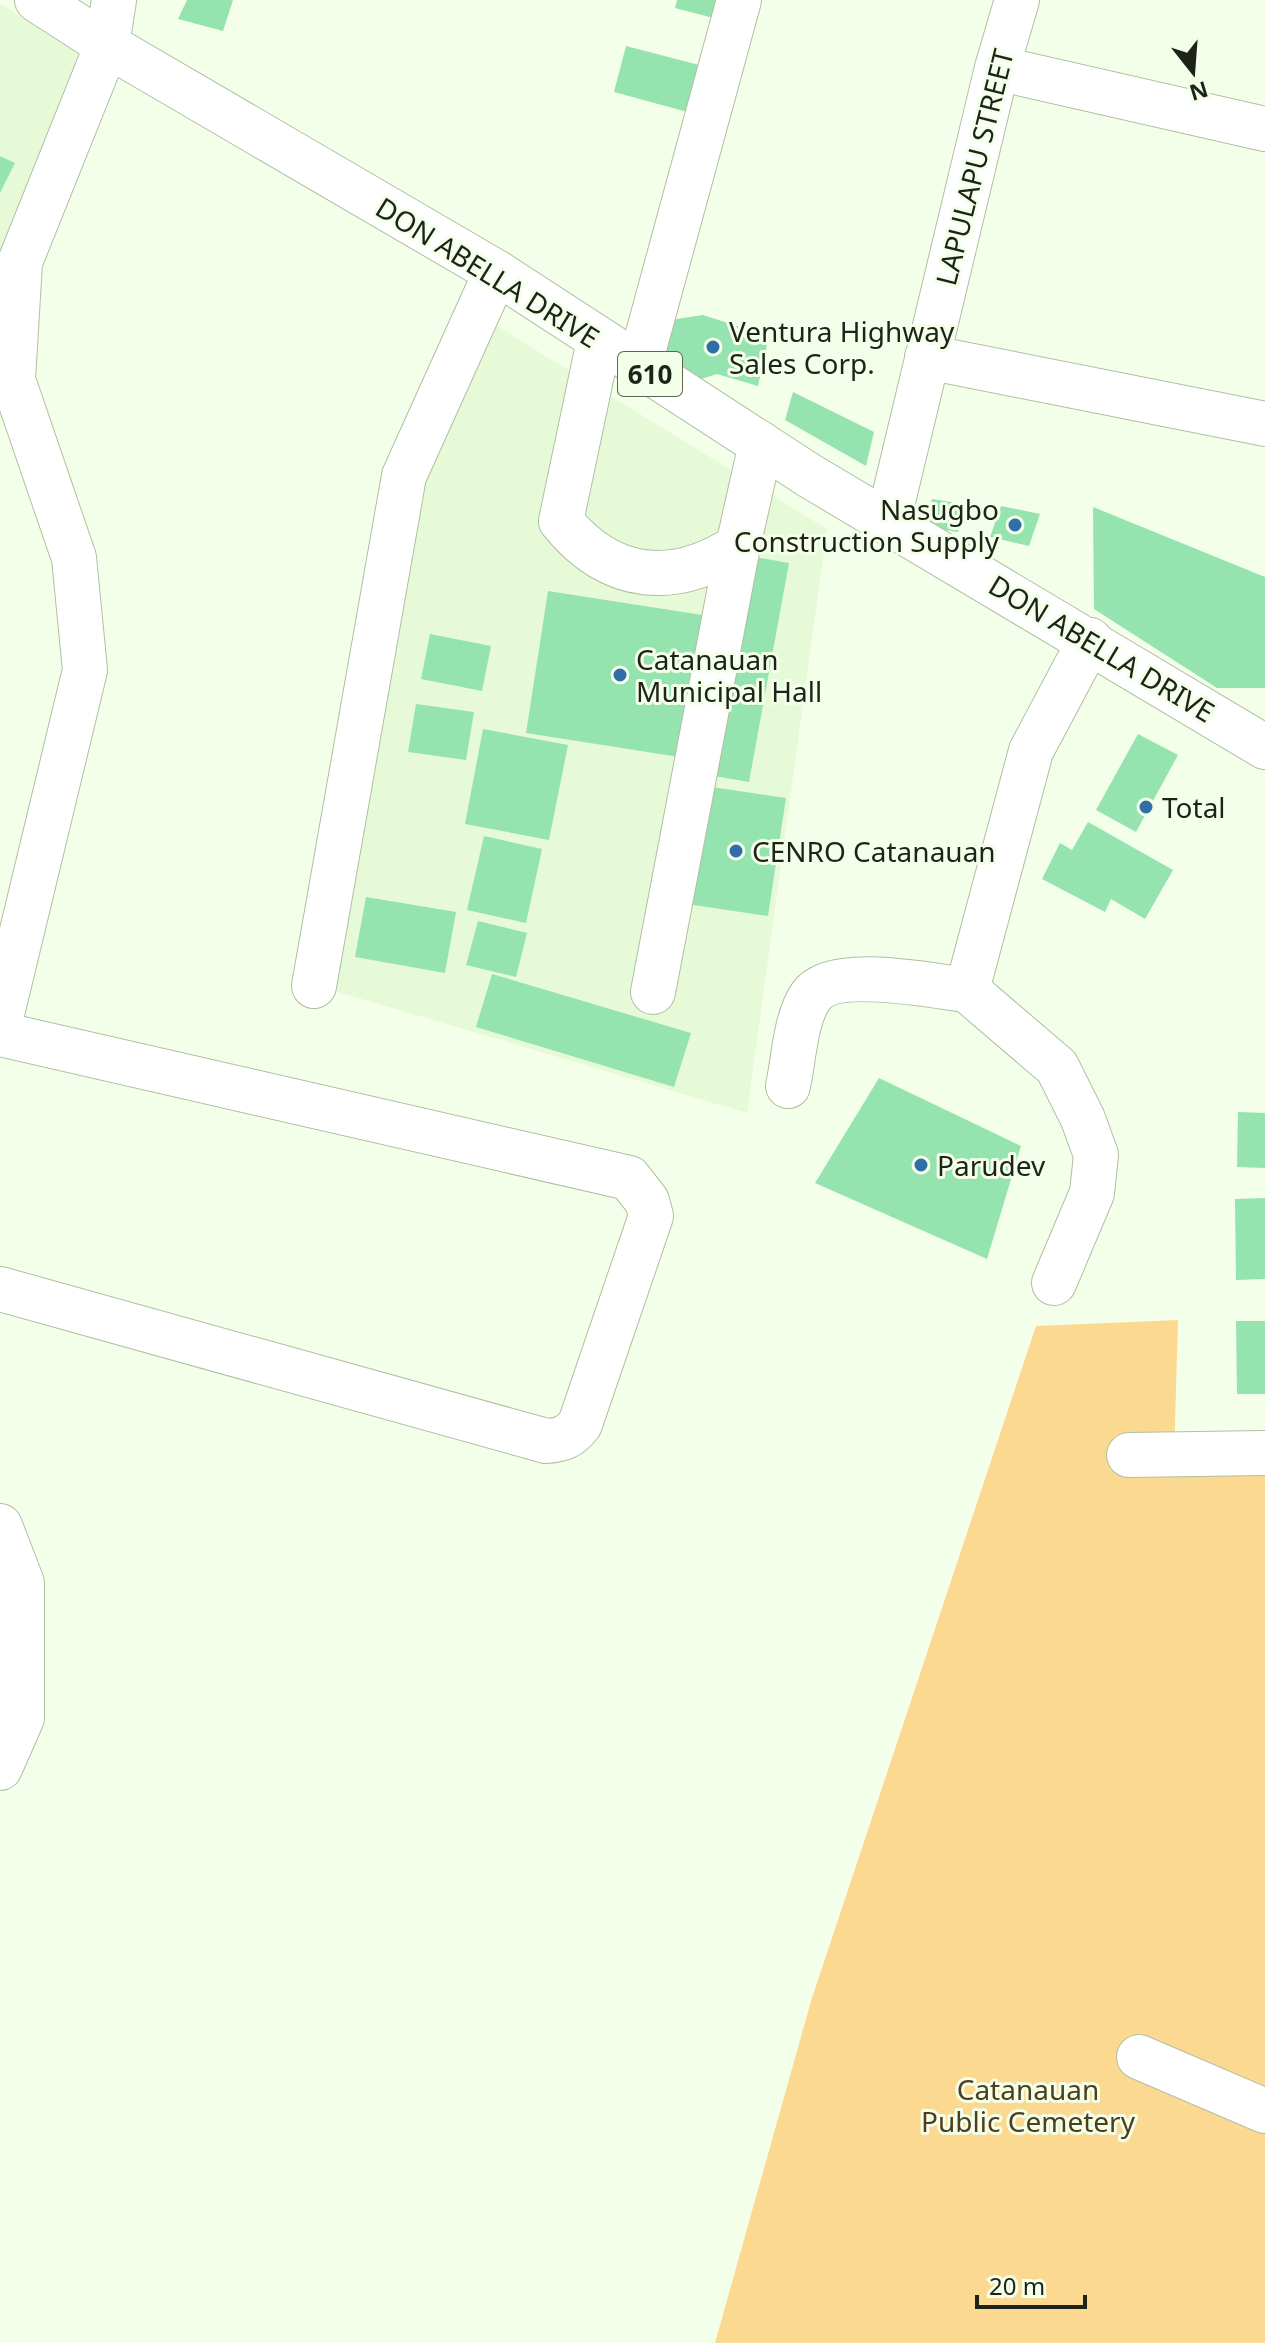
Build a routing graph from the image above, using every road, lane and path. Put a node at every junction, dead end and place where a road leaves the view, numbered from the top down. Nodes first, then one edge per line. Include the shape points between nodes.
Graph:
1 (37, 0) edge
2 (114, 0) edge
3 (739, 0) edge
4 (1017, 0) edge
5 (107, 45) junction
6 (997, 68) junction
7 (1265, 129) edge
8 (496, 272) junction
9 (599, 341) junction
10 (927, 357) junction
11 (639, 367) junction
12 (1265, 424) edge
13 (761, 444) junction
14 (888, 522) junction
15 (738, 546) junction
16 (1090, 640) junction
17 (1265, 747) edge
18 (314, 986) dead end
19 (967, 990) junction
20 (653, 992) dead end
21 (0, 1022) edge
22 (0, 1034) edge
23 (788, 1086) dead end
24 (1054, 1283) dead end
25 (0, 1289) edge
26 (1265, 1453) edge
27 (1129, 1455) dead end
28 (0, 1526) edge
29 (0, 1768) edge
30 (1139, 2057) dead end
31 (1265, 2111) edge

1 - 5 street, DON ABELLA DRIVE / 610
2 - 5 street
3 - 11 street
4 - 6 street, LAPULAPU STREET
5 - 8 street, DON ABELLA DRIVE / 610
5 - 21 street via 20,262 13,380 74,558 85,670
6 - 7 street
6 - 10 street, LAPULAPU STREET
8 - 9 street, DON ABELLA DRIVE / 610
8 - 18 street via 404,476
9 - 11 street, DON ABELLA DRIVE / 610
9 - 15 street via 561,521 598,556 647,573 695,569
10 - 12 street
10 - 14 street, LAPULAPU STREET
11 - 13 street, DON ABELLA DRIVE / 610
13 - 14 street, DON ABELLA DRIVE / 610
13 - 15 street
14 - 16 street, DON ABELLA DRIVE / 610
15 - 20 street
16 - 17 street, DON ABELLA DRIVE / 610
16 - 19 street via 1031,751
19 - 23 street via 865,979 824,984 804,1010
19 - 24 street via 1057,1067 1096,1155 1092,1193
22 - 25 street via 629,1178 647,1201 651,1216 580,1424 558,1441
26 - 27 street
28 - 29 street via 22,1583 22,1718
30 - 31 street

